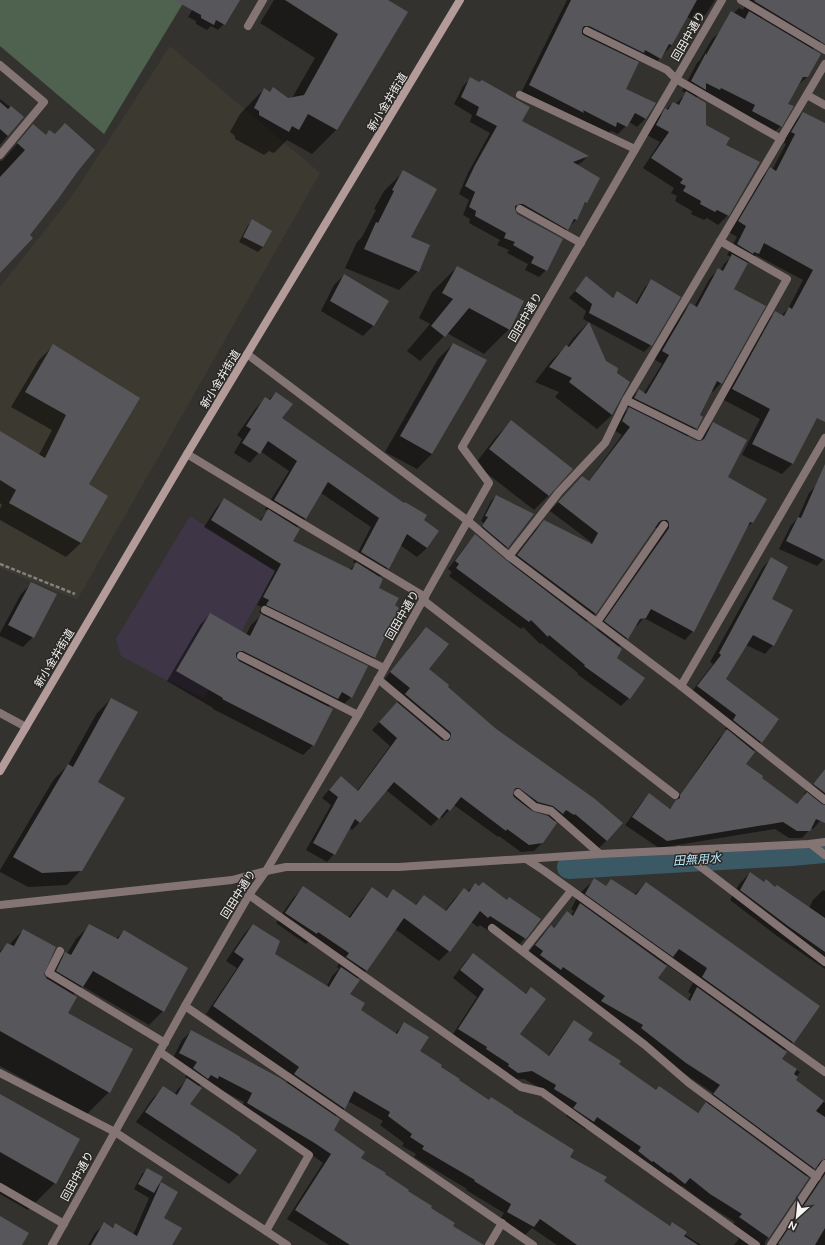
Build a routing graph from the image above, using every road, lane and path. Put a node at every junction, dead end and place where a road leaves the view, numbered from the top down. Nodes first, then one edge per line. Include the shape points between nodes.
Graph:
1 (263, 0) edge
2 (460, 0) edge
3 (722, 0) edge
4 (741, 0) edge
5 (248, 26) dead end
6 (587, 30) dead end
7 (825, 50) edge
8 (825, 64) edge
9 (0, 65) edge
10 (676, 79) junction
11 (520, 94) dead end
12 (807, 95) junction
13 (825, 105) edge
14 (780, 140) junction
15 (635, 149) junction
16 (0, 155) edge
17 (520, 208) dead end
18 (720, 241) junction
19 (581, 243) junction
20 (247, 354) junction
21 (626, 400) junction
22 (825, 438) edge
23 (188, 454) junction
24 (468, 521) junction
25 (664, 525) dead end
26 (509, 556) junction
27 (0, 564) edge
28 (75, 594) dead end
29 (424, 598) junction
30 (265, 610) dead end
31 (597, 622) junction
32 (242, 656) dead end
33 (384, 668) junction
34 (378, 679) junction
35 (681, 686) junction
36 (0, 713) edge
37 (358, 715) junction
38 (26, 727) junction
39 (446, 736) dead end
40 (0, 771) edge
41 (518, 793) dead end
42 (675, 795) dead end
43 (825, 800) edge
44 (825, 842) edge
45 (812, 844) junction
46 (680, 851) junction
47 (600, 854) junction
48 (824, 854) edge
49 (526, 859) junction
50 (266, 871) junction
51 (571, 890) junction
52 (249, 895) junction
53 (0, 905) edge
54 (492, 928) dead end
55 (60, 951) dead end
56 (523, 951) junction
57 (825, 962) edge
58 (185, 1006) junction
59 (165, 1043) junction
60 (160, 1052) junction
61 (825, 1072) edge
62 (0, 1073) edge
63 (115, 1132) junction
64 (825, 1164) edge
65 (817, 1177) junction
66 (0, 1187) edge
67 (502, 1223) junction
68 (64, 1224) junction
69 (266, 1231) junction
70 (52, 1245) edge
71 (287, 1245) edge
72 (489, 1245) edge
73 (533, 1245) edge
74 (756, 1245) edge
75 (771, 1245) edge

1 - 5 street
2 - 20 main road, 新小金井街道
3 - 10 street, 回田中通り
4 - 7 street
6 - 10 street via 667,70
8 - 12 street
9 - 16 street via 44,102
10 - 14 street
10 - 15 street, 回田中通り
11 - 15 street
12 - 13 street
12 - 14 street
14 - 18 street
15 - 19 street, 回田中通り
17 - 19 street
18 - 21 street
18 - 21 street via 787,280 699,436
19 - 24 street, 回田中通り via 462,447 489,483
20 - 23 main road, 新小金井街道
20 - 24 street
21 - 26 street via 605,443 559,492
22 - 35 street
23 - 29 street
23 - 38 main road, 新小金井街道
24 - 26 street
24 - 29 street, 回田中通り
25 - 31 street
26 - 31 street
27 - 28 path
29 - 33 street, 回田中通り
29 - 42 street
30 - 33 street
31 - 35 street
32 - 37 street
33 - 34 street, 回田中通り
34 - 37 street, 回田中通り
34 - 39 street
35 - 43 street
36 - 38 street
37 - 50 street, 回田中通り
38 - 40 main road, 新小金井街道
41 - 47 street via 535,807 551,811
44 - 45 street
45 - 46 street
45 - 48 street
46 - 47 street
46 - 57 street
47 - 49 street
49 - 50 street via 399,867 286,867
49 - 51 street
50 - 52 street, 回田中通り
50 - 53 street via 232,880
51 - 56 street
51 - 61 street
52 - 58 street, 回田中通り
52 - 74 street via 521,1087 542,1092
54 - 56 street
55 - 59 street via 48,973
56 - 65 street via 645,1045 689,1083
58 - 59 street, 回田中通り
58 - 67 street
59 - 60 street, 回田中通り
60 - 63 street, 回田中通り
60 - 69 street via 309,1155
62 - 63 street
63 - 68 street, 回田中通り
63 - 69 street
64 - 65 street
65 - 75 street
66 - 68 street
67 - 72 street
67 - 73 street
68 - 70 street, 回田中通り
69 - 71 street

